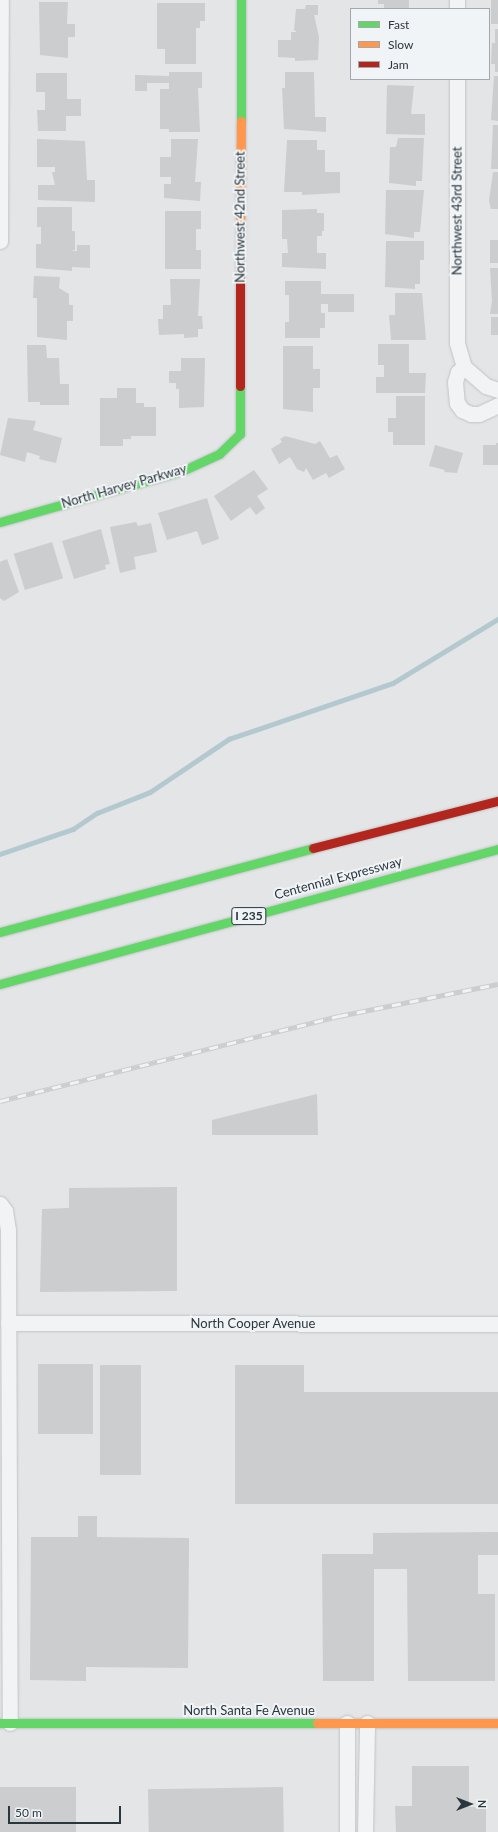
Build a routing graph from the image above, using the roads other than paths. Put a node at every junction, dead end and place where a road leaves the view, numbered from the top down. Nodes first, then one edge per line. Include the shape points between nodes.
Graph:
1 (1, 0) edge
2 (241, 0) edge
3 (457, 80) edge
4 (0, 241) edge
5 (464, 367) junction
6 (498, 390) edge
7 (498, 404) edge
8 (240, 434) joint
9 (0, 522) edge
10 (498, 801) edge
11 (498, 849) edge
12 (0, 932) edge
13 (0, 984) edge
14 (0, 1204) edge
15 (8, 1323) junction
16 (498, 1324) edge
17 (5, 1723) edge
18 (347, 1723) junction
19 (367, 1723) junction
20 (498, 1724) edge
21 (347, 1832) edge
22 (365, 1832) edge

1 - 4 street
2 - 8 main road, Northwest 42nd Street
3 - 5 street, Northwest 43rd Street via 457,343
5 - 6 street via 486,386
5 - 7 street via 458,372 455,382 457,403 462,410 479,414
8 - 9 main road, North Harvey Parkway via 219,454 182,471
10 - 12 main road via 202,876
11 - 13 main road, Centennial Expressway / I 235
14 - 15 street via 7,1218
15 - 16 street, North Cooper Avenue
15 - 17 street
17 - 18 main road, North Santa Fe Avenue
18 - 19 main road, North Santa Fe Avenue
18 - 21 street
19 - 20 main road, North Santa Fe Avenue
19 - 22 street

